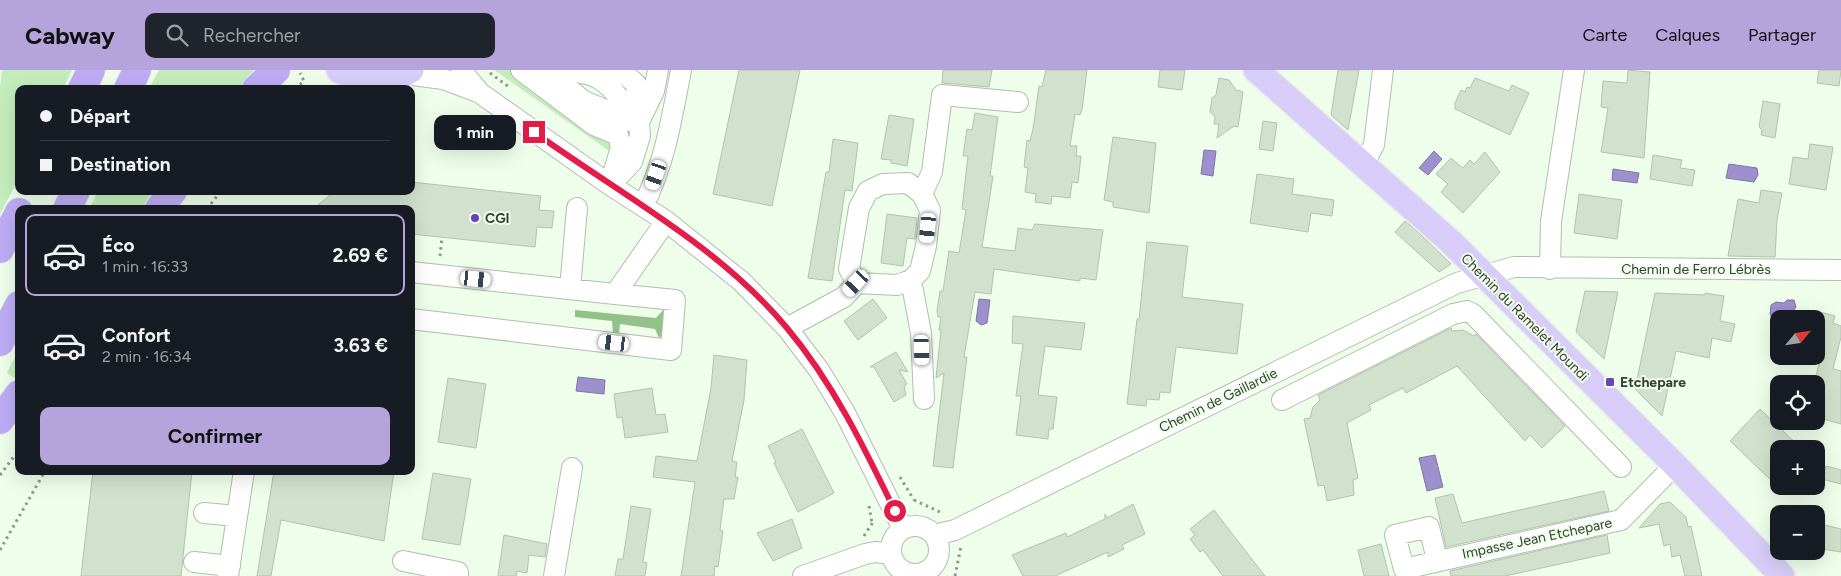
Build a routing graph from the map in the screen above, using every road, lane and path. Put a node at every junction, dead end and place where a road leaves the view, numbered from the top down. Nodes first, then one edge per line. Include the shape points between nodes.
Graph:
1 (91, 70) edge
2 (137, 70) edge
3 (339, 70) edge
4 (461, 70) edge
5 (521, 70) edge
6 (547, 70) edge
7 (553, 70) edge
8 (592, 70) edge
9 (614, 70) edge
10 (634, 70) edge
11 (658, 70) edge
12 (681, 70) edge
13 (1256, 70) edge
14 (1383, 70) edge
15 (1574, 70) edge
16 (288, 72) edge
17 (408, 72) edge
18 (84, 85) edge
19 (130, 85) edge
20 (264, 85) edge
21 (300, 85) edge
22 (480, 93) junction
23 (1018, 102) dead end
24 (638, 124) junction
25 (1364, 165) junction
26 (610, 185) junction
27 (922, 194) junction
28 (170, 195) edge
29 (218, 195) edge
30 (162, 205) edge
31 (210, 205) edge
32 (643, 206) junction
33 (577, 208) dead end
34 (15, 220) edge
35 (666, 221) junction
36 (0, 249) edge
37 (1550, 269) junction
38 (1841, 270) edge
39 (415, 272) edge
40 (1483, 274) junction
41 (911, 280) junction
42 (856, 283) junction
43 (570, 289) junction
44 (615, 294) junction
45 (15, 313) edge
46 (415, 319) edge
47 (787, 328) junction
48 (0, 342) edge
49 (15, 399) edge
50 (924, 399) dead end
51 (1282, 400) dead end
52 (0, 420) edge
53 (15, 455) edge
54 (1675, 465) junction
55 (1621, 467) dead end
56 (572, 468) dead end
57 (0, 475) edge
58 (43, 475) edge
59 (243, 475) edge
60 (914, 500) dead end
61 (204, 513) dead end
62 (237, 516) junction
63 (953, 528) junction
64 (903, 529) junction
65 (936, 541) junction
66 (0, 550) edge
67 (891, 554) junction
68 (1437, 560) dead end
69 (403, 561) dead end
70 (194, 562) dead end
71 (229, 571) edge
72 (927, 574) edge
73 (458, 576) edge
74 (554, 576) edge
75 (803, 576) edge
76 (955, 576) edge
77 (1782, 576) edge

1 - 18 highway
2 - 19 highway
3 - 17 main road via 365,80 385,80
4 - 22 street
5 - 26 street via 594,125 618,135 621,147
6 - 7 street
6 - 24 street via 584,101
6 - 24 street via 580,72 598,77 614,89
8 - 24 street via 609,74 625,87
9 - 24 street via 621,71 636,84
10 - 24 street via 647,81
11 - 24 street via 654,92
12 - 32 street via 666,148
13 - 25 main road, Chemin du Ramelet Moundi
14 - 25 street via 1374,145
15 - 37 street via 1551,221
16 - 20 highway
16 - 21 path via 304,81
17 - 22 street via 443,79
22 - 26 street
23 - 27 street via 942,95 932,172
24 - 26 street via 640,136 632,162
25 - 40 main road, Chemin du Ramelet Moundi
26 - 32 street
27 - 41 street via 930,210 926,246 920,271
27 - 42 street via 908,184 883,184 868,191 859,208 849,269
28 - 30 highway
29 - 31 path
32 - 35 street
33 - 43 street
34 - 36 highway
35 - 44 street
35 - 47 street via 741,281
37 - 38 street, Chemin de Ferro Lébrès
37 - 40 street, Chemin de Ferro Lébrès via 1514,267
39 - 43 street
40 - 54 main road, Chemin du Ramelet Moundi
40 - 63 street, Chemin de Gaillardie via 1457,283
41 - 42 street via 897,285
41 - 50 street via 922,333
42 - 47 street via 844,296
43 - 44 street
44 - 46 street via 675,300 671,350
45 - 48 highway
47 - 64 street via 819,370 845,413
49 - 52 highway
51 - 55 street via 1453,314 1467,311
53 - 57 path
54 - 68 street, Impasse Jean Etchepare via 1621,520
54 - 77 main road, Chemin du Ramelet Moundi
56 - 74 street
58 - 66 path
59 - 62 street
60 - 63 path
61 - 62 street
62 - 71 street
63 - 65 street, Chemin de Gaillardie
63 - 76 path via 961,549
64 - 65 street via 919,527
64 - 67 street via 891,544
65 - 72 street via 938,557
67 - 72 street via 895,564 904,572
67 - 75 street via 865,554
69 - 73 street via 458,572
70 - 71 street

